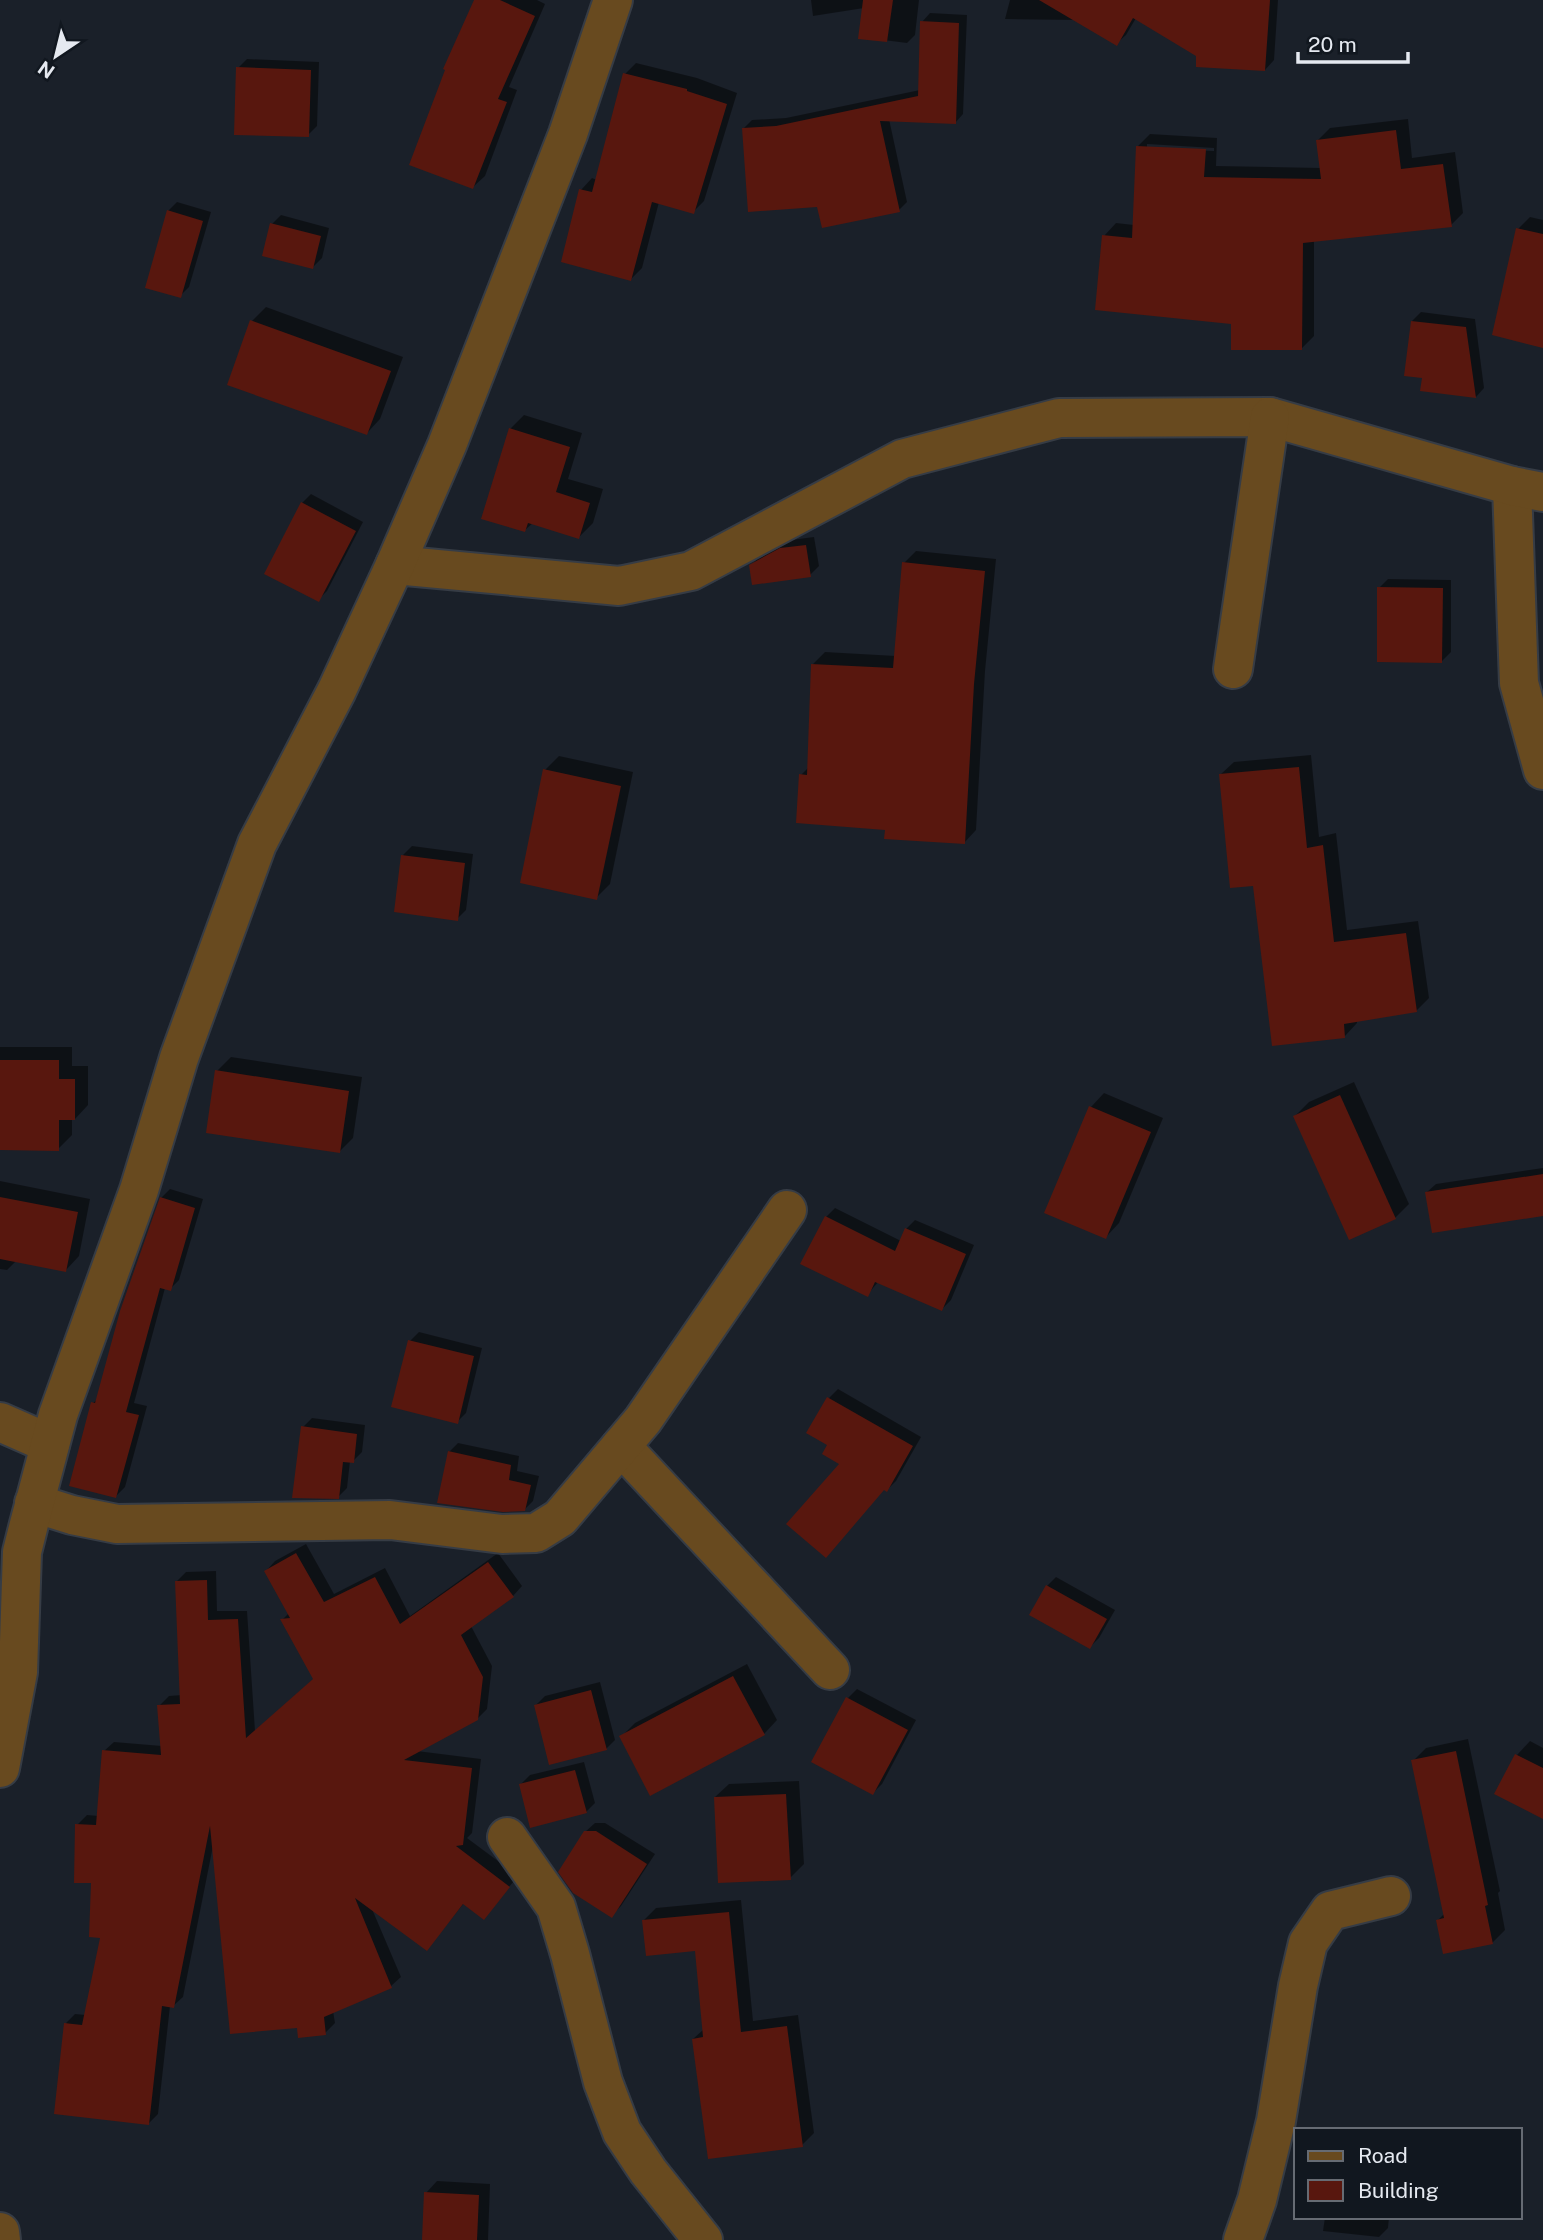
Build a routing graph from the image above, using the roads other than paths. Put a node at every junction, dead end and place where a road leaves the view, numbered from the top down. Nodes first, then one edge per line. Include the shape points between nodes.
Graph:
1 (613, 0) edge
2 (1270, 417) junction
3 (1527, 489) edge
4 (395, 565) junction
5 (1233, 669) dead end
6 (1543, 770) edge
7 (788, 1210) dead end
8 (0, 1422) edge
9 (50, 1444) junction
10 (621, 1446) junction
11 (34, 1503) junction
12 (830, 1670) dead end
13 (0, 1768) edge
14 (508, 1836) dead end
15 (1391, 1896) dead end
16 (0, 2232) edge
17 (1, 2240) edge
18 (703, 2240) edge
19 (1243, 2240) edge

1 - 4 street via 568,134
2 - 3 street
2 - 4 street via 1059,418 902,459 691,571 619,586
2 - 5 street
3 - 6 street via 1519,683
4 - 9 street via 257,844 179,1058 139,1190
7 - 10 street
8 - 9 street
9 - 11 street
10 - 11 street via 560,1518 536,1533 502,1535 390,1520 117,1524
10 - 12 street
11 - 13 street via 22,1552 18,1672
14 - 18 street via 556,1907 603,2082 622,2132
15 - 19 street via 1330,1911 1308,1943 1276,2121
16 - 17 street

